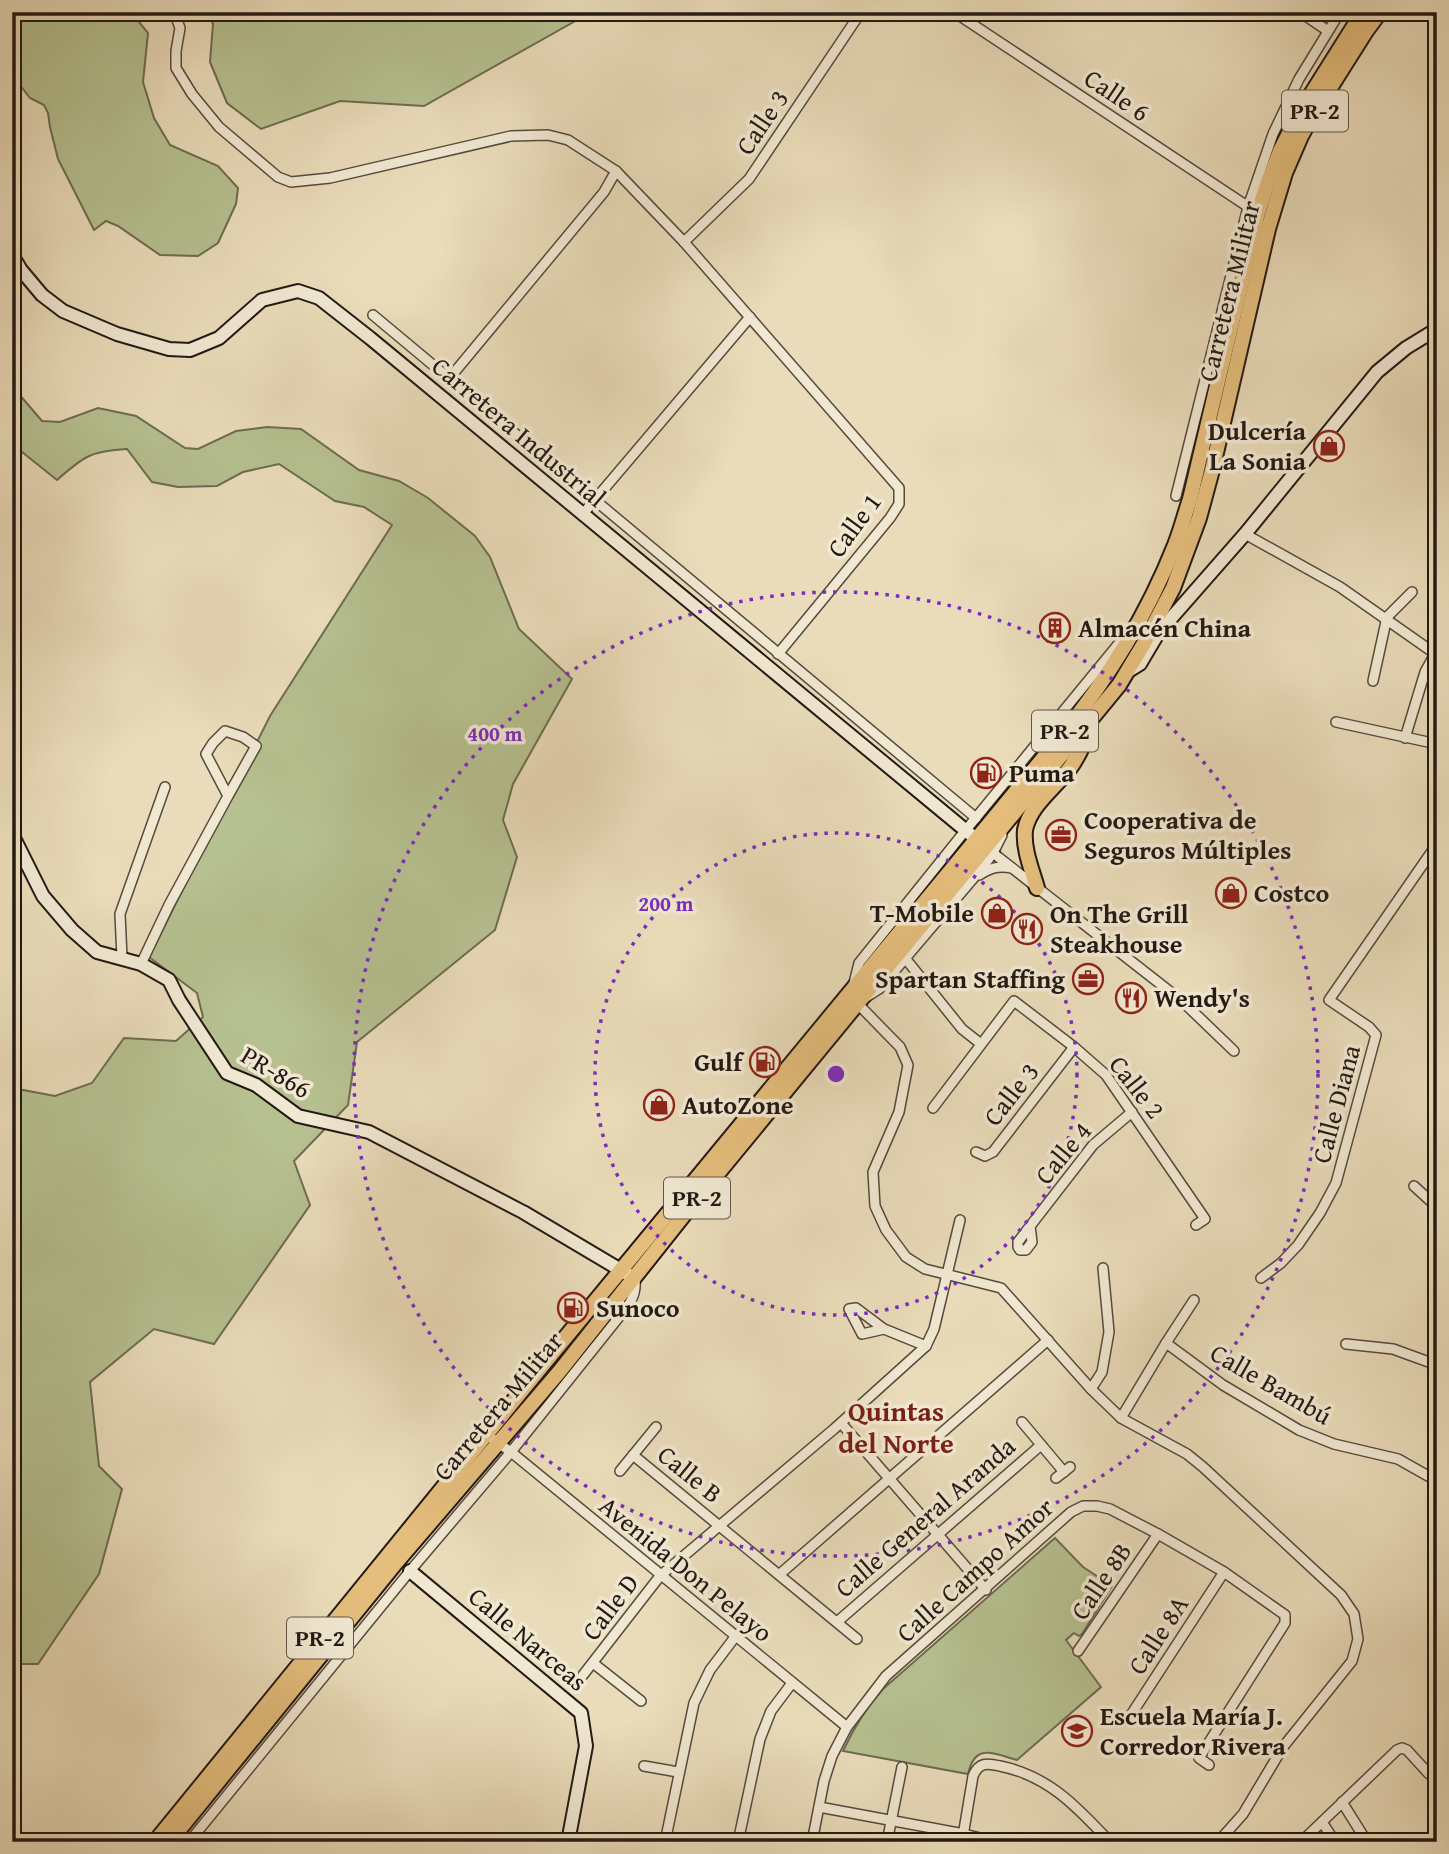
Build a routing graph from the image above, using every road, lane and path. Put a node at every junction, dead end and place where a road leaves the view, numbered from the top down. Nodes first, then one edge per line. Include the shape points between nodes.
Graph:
1 (174, 12) edge
2 (861, 12) edge
3 (954, 12) edge
4 (1300, 12) edge
5 (1340, 12) edge
6 (1363, 12) edge
7 (1380, 12) edge
8 (1328, 31) junction
9 (616, 171) junction
10 (1259, 213) junction
11 (684, 242) junction
12 (12, 255) edge
13 (373, 315) dead end
14 (750, 317) junction
15 (1437, 329) edge
16 (448, 380) junction
17 (1187, 451) junction
18 (1198, 464) junction
19 (1175, 496) dead end
20 (595, 501) junction
21 (582, 514) junction
22 (1245, 534) junction
23 (1158, 582) junction
24 (1173, 588) junction
25 (1412, 592) dead end
26 (1192, 595) junction
27 (1143, 614) junction
28 (1386, 620) junction
29 (778, 654) junction
30 (1436, 655) edge
31 (1126, 672) junction
32 (1373, 681) dead end
33 (1093, 716) junction
34 (1336, 722) dead end
35 (1405, 738) junction
36 (1437, 744) edge
37 (165, 787) dead end
38 (228, 796) junction
39 (976, 818) junction
40 (12, 834) edge
41 (980, 843) junction
42 (1437, 844) edge
43 (1012, 868) junction
44 (972, 880) junction
45 (1037, 888) junction
46 (122, 958) junction
47 (905, 958) junction
48 (141, 964) junction
49 (855, 996) junction
50 (981, 1044) junction
51 (1074, 1047) junction
52 (1234, 1051) dead end
53 (933, 1108) dead end
54 (1132, 1112) junction
55 (976, 1153) dead end
56 (1414, 1186) dead end
57 (1437, 1207) edge
58 (960, 1220) dead end
59 (1195, 1225) dead end
60 (1030, 1226) dead end
61 (1103, 1268) dead end
62 (628, 1274) junction
63 (947, 1275) junction
64 (1261, 1278) dead end
65 (1195, 1300) dead end
66 (884, 1329) dead end
67 (1048, 1340) junction
68 (1166, 1343) junction
69 (1346, 1344) dead end
70 (926, 1346) junction
71 (1437, 1365) edge
72 (1091, 1389) junction
73 (1121, 1418) junction
74 (1022, 1422) dead end
75 (841, 1423) junction
76 (656, 1427) dead end
77 (486, 1435) junction
78 (1041, 1445) junction
79 (505, 1448) junction
80 (634, 1455) junction
81 (620, 1471) dead end
82 (1063, 1472) dead end
83 (889, 1479) junction
84 (1437, 1481) edge
85 (721, 1526) junction
86 (1437, 1533) edge
87 (937, 1534) junction
88 (1158, 1534) junction
89 (431, 1545) junction
90 (1437, 1549) edge
91 (394, 1565) junction
92 (410, 1571) junction
93 (1224, 1572) junction
94 (780, 1574) junction
95 (660, 1576) junction
96 (986, 1590) junction
97 (837, 1622) junction
98 (735, 1636) junction
99 (858, 1639) dead end
100 (1078, 1651) dead end
101 (593, 1663) junction
102 (583, 1675) dead end
103 (792, 1683) junction
104 (641, 1701) dead end
105 (1127, 1721) dead end
106 (847, 1727) junction
107 (1209, 1765) dead end
108 (645, 1766) dead end
109 (901, 1767) dead end
110 (678, 1772) junction
111 (1437, 1772) edge
112 (1342, 1802) junction
113 (819, 1807) junction
114 (891, 1821) junction
115 (1322, 1822) junction
116 (963, 1838) edge
117 (155, 1842) edge
118 (169, 1842) edge
119 (189, 1842) edge
120 (568, 1842) edge
121 (665, 1842) edge
122 (738, 1842) edge
123 (812, 1842) edge
124 (887, 1842) edge
125 (996, 1842) edge
126 (1110, 1842) edge
127 (1219, 1842) edge
128 (1301, 1842) edge
129 (1335, 1842) edge
130 (1367, 1842) edge

1 - 9 street, Calle 1 via 180,28 176,68 192,94 219,127 278,177 291,182 330,178 511,136 548,135 568,140
2 - 11 street, Calle 3 via 749,179
3 - 10 street, Calle 6
4 - 8 street
5 - 8 street
6 - 10 main road, Carretera Militar / PR-2 via 1288,133
7 - 10 main road, Carretera Militar / PR-2 via 1301,136
8 - 10 street via 1298,79 1273,134
9 - 11 street, Calle 1
9 - 16 street via 604,192
10 - 17 street
10 - 18 main road, Carretera Militar / PR-2
10 - 24 main road, Carretera Militar / PR-2 via 1206,497
11 - 14 street, Calle 1
12 - 21 street, Carretera Industrial via 42,295 63,311 169,349 190,350 219,338 262,300 298,291 319,298
13 - 16 street
14 - 20 street
14 - 29 street, Calle 1 via 899,488 899,503 890,518
15 - 22 street via 1377,372
16 - 20 street
17 - 18 street
17 - 19 street
18 - 23 main road, Carretera Militar / PR-2 via 1176,544
20 - 21 street
20 - 29 street
21 - 41 street, Carretera Industrial
22 - 26 street
22 - 28 street via 1340,587
23 - 24 street
23 - 27 main road, Carretera Militar / PR-2
24 - 26 street
24 - 31 main road, Carretera Militar / PR-2
25 - 28 street
26 - 31 street via 1159,632 1140,664
27 - 39 street
27 - 41 main road, Carretera Militar / PR-2 via 1085,707
28 - 30 street
28 - 32 street
29 - 39 street
30 - 35 street via 1425,672
31 - 33 main road, Carretera Militar / PR-2
33 - 41 main road, Carretera Militar / PR-2 via 1012,814
33 - 45 main road via 1073,764 1031,813 1027,825 1025,843
34 - 35 street
35 - 36 street
37 - 46 street via 120,914
38 - 38 street via 206,754 225,731 256,746
38 - 48 street
39 - 41 street
40 - 46 street, PR-866 / PR-866 via 43,896 72,930 97,952
41 - 43 street
41 - 44 street
41 - 49 main road, Carretera Militar / PR-2
41 - 49 street via 859,963
42 - 64 street, Calle Diana via 1329,1000 1376,1035 1336,1183 1298,1245
43 - 44 street via 992,867
43 - 45 street
44 - 47 street
45 - 52 street via 1182,1001
46 - 48 street, PR-866 / PR-866
47 - 49 street via 879,989
47 - 50 street via 962,1029
48 - 62 street, PR-866 / PR-866 via 169,980 227,1073 256,1085 298,1115 369,1132 523,1212
49 - 62 main road, Carretera Militar / PR-2
49 - 63 street via 900,1047 908,1065 899,1112 873,1172 875,1206 906,1257
50 - 51 street, Calle 2 via 1014,1001
50 - 53 street
51 - 54 street, Calle 2 via 1106,1075
51 - 55 street, Calle 3 via 993,1152 985,1156
54 - 59 street, Calle 2 via 1205,1219
54 - 60 street, Calle 4 via 1093,1145
56 - 57 street
58 - 63 street
61 - 72 street via 1109,1332 1102,1372
62 - 77 main road, Carretera Militar / PR-2
62 - 79 main road, Carretera Militar / PR-2
63 - 67 street via 1000,1288
63 - 70 street
65 - 68 street
66 - 70 street
67 - 72 street
67 - 83 street
68 - 73 street
68 - 84 street, Calle Bambú via 1223,1385 1299,1430 1334,1444 1398,1459
69 - 71 street via 1393,1349
70 - 75 street, Calle D
72 - 73 street
73 - 127 street via 1203,1467 1342,1595 1354,1614 1358,1639 1352,1661 1283,1747 1243,1814
74 - 78 street
75 - 83 street
75 - 85 street, Calle D
76 - 80 street
77 - 79 street, Avenida Don Pelayo
77 - 117 main road, Carretera Militar / PR-2
78 - 82 street
78 - 87 street, Calle General Aranda
79 - 89 street
79 - 91 main road, Carretera Militar / PR-2
79 - 95 street, Avenida Don Pelayo
80 - 81 street
80 - 85 street, Calle B
83 - 87 street
83 - 94 street
85 - 94 street, Calle B
85 - 95 street, Calle D
86 - 90 street
87 - 96 street
87 - 97 street, Calle General Aranda
88 - 93 street, Calle Campo Amor
88 - 96 street, Calle Campo Amor via 1110,1509 1083,1506 1071,1511
88 - 100 street, Calle 8B
89 - 91 street
89 - 92 street
91 - 118 main road, Carretera Militar / PR-2
92 - 119 street
92 - 120 street, Calle Narceas via 581,1713 586,1745
93 - 105 street, Calle 8A
93 - 107 street, Calle Campo Amor via 1282,1611 1285,1623 1199,1758
94 - 97 street, Calle B
95 - 98 street, Avenida Don Pelayo
95 - 101 street, Calle D
96 - 106 street, Calle Campo Amor via 886,1676
97 - 99 street, Calle B
98 - 103 street, Avenida Don Pelayo
98 - 110 street via 710,1670 694,1703
101 - 102 street, Calle D
101 - 104 street, Calle D
103 - 106 street, Avenida Don Pelayo
103 - 122 street via 771,1711 760,1739
106 - 113 street, Calle Campo Amor via 832,1756
108 - 110 street
109 - 114 street
110 - 121 street
111 - 112 street via 1427,1772 1407,1750 1399,1749
112 - 115 street
112 - 130 street
113 - 114 street
113 - 123 street, Calle Campo Amor
114 - 116 street
114 - 124 street
115 - 128 street
115 - 129 street
116 - 125 street
116 - 126 street via 973,1776 987,1763 1014,1769 1054,1788

